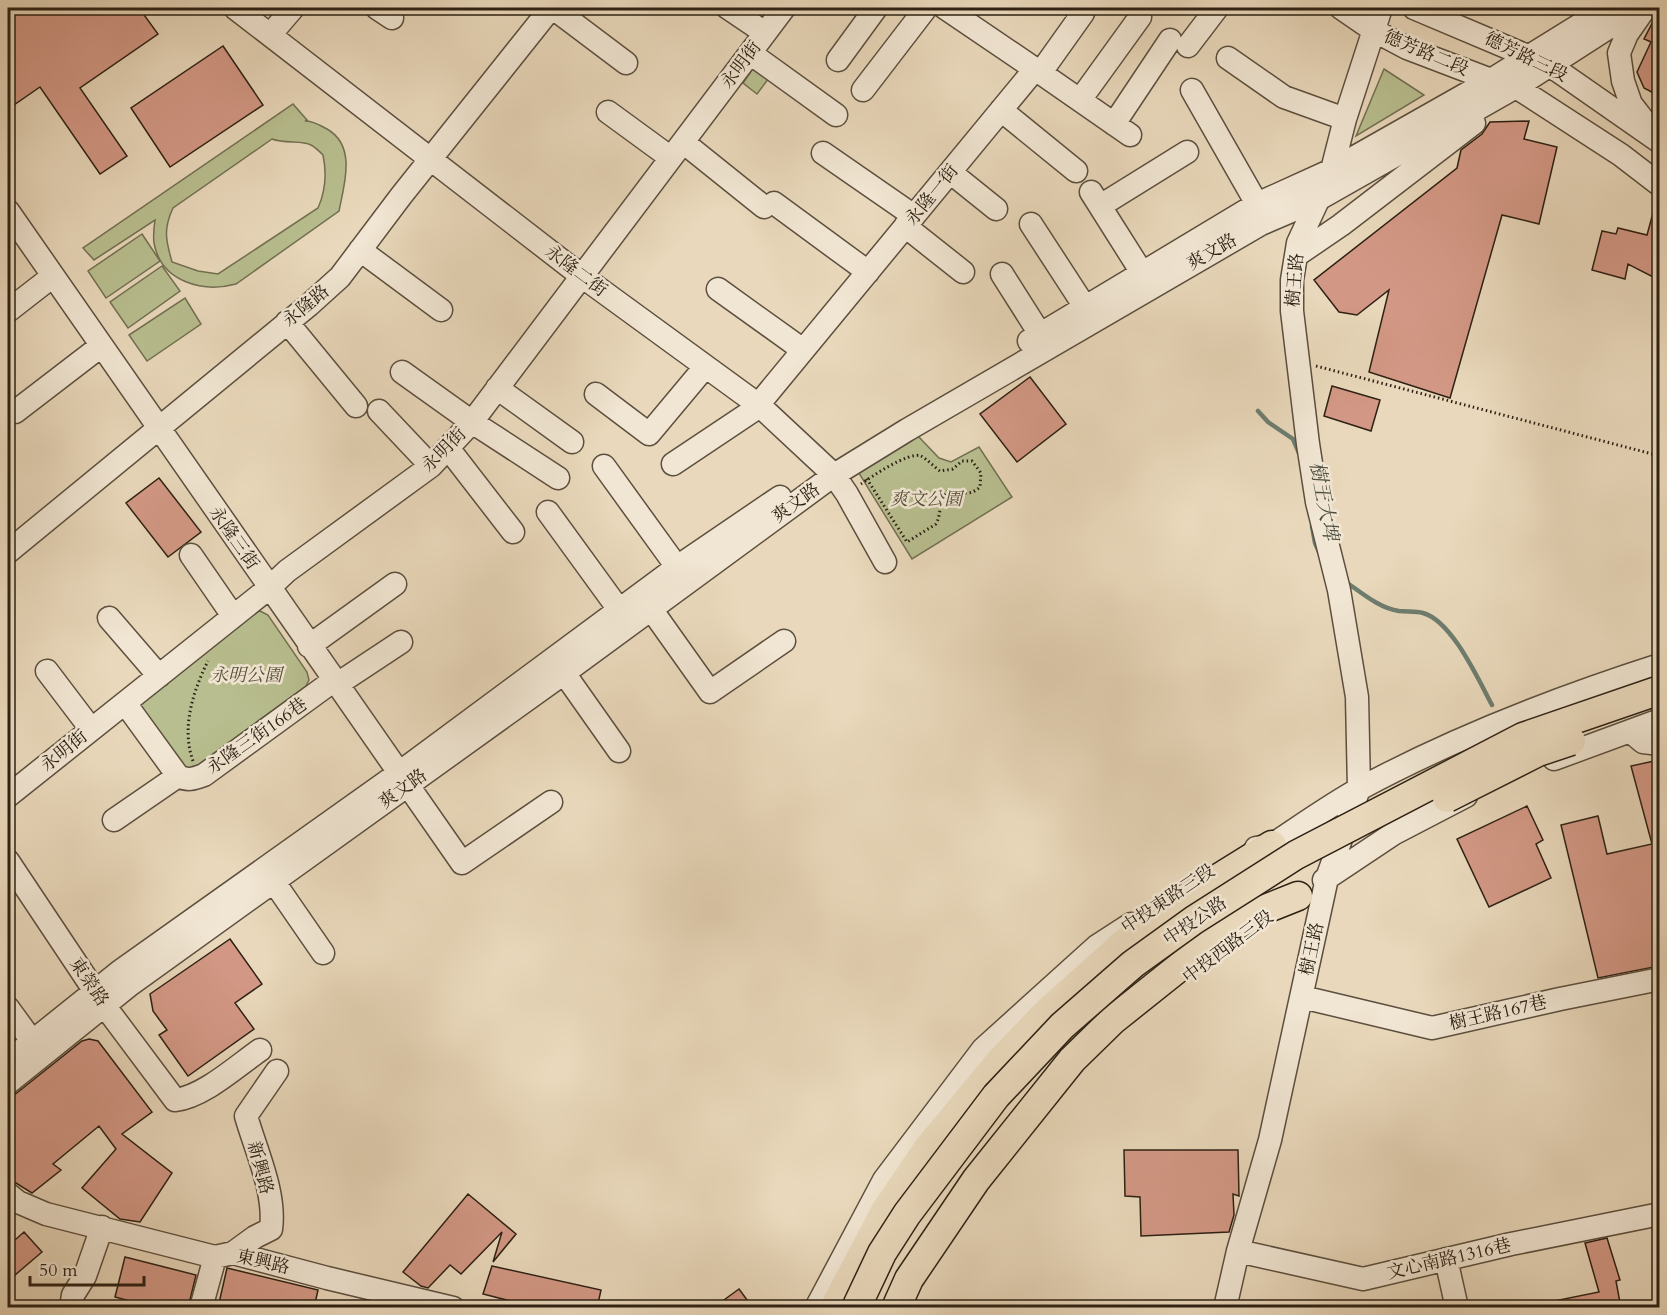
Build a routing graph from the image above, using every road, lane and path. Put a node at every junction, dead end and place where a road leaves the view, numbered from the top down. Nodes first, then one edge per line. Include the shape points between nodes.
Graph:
1 (236, 8) edge
2 (293, 8) edge
3 (550, 8) edge
4 (728, 8) edge
5 (784, 8) edge
6 (876, 8) edge
7 (926, 8) edge
8 (945, 8) edge
9 (1075, 8) edge
10 (1217, 8) edge
11 (1341, 8) edge
12 (1381, 8) edge
13 (1414, 8) edge
14 (1607, 8) edge
15 (1640, 8) edge
16 (1645, 8) edge
17 (1140, 17) dead end
18 (1373, 30) junction
19 (765, 33) junction
20 (270, 35) junction
21 (750, 53) junction
22 (1228, 57) dead end
23 (838, 60) dead end
24 (1541, 61) junction
25 (626, 63) dead end
26 (1038, 70) junction
27 (1491, 80) junction
28 (1516, 87) junction
29 (863, 90) dead end
30 (1192, 90) dead end
31 (1080, 100) junction
32 (1001, 110) junction
33 (608, 112) dead end
34 (836, 115) dead end
35 (1345, 119) junction
36 (1659, 142) edge
37 (677, 150) junction
38 (1187, 152) dead end
39 (824, 153) dead end
40 (431, 159) junction
41 (1332, 170) junction
42 (1076, 171) dead end
43 (950, 172) junction
44 (1659, 185) edge
45 (1317, 200) junction
46 (1257, 204) junction
47 (996, 209) dead end
48 (8, 211) edge
49 (910, 221) junction
50 (1031, 224) dead end
51 (360, 250) junction
52 (1297, 255) junction
53 (868, 272) junction
54 (963, 272) dead end
55 (1002, 274) dead end
56 (53, 276) junction
57 (583, 277) junction
58 (1147, 281) junction
59 (718, 289) dead end
60 (1085, 307) junction
61 (441, 310) dead end
62 (8, 311) edge
63 (287, 322) junction
64 (1040, 334) junction
65 (101, 346) junction
66 (803, 350) junction
67 (1297, 361) junction
68 (705, 367) junction
69 (402, 372) dead end
70 (497, 388) junction
71 (596, 394) dead end
72 (356, 406) dead end
73 (759, 406) junction
74 (379, 411) dead end
75 (15, 412) dead end
76 (472, 422) junction
77 (158, 429) junction
78 (572, 442) dead end
79 (448, 448) junction
80 (1659, 456) edge
81 (673, 464) dead end
82 (430, 466) junction
83 (604, 466) dead end
84 (830, 470) junction
85 (558, 478) dead end
86 (867, 479) joint
87 (548, 512) dead end
88 (513, 532) dead end
89 (8, 552) edge
90 (191, 555) dead end
91 (885, 562) dead end
92 (677, 567) junction
93 (395, 584) dead end
94 (269, 588) junction
95 (651, 609) junction
96 (620, 611) junction
97 (233, 616) junction
98 (109, 618) dead end
99 (784, 640) dead end
100 (400, 642) dead end
101 (309, 646) junction
102 (210, 656) dead end
103 (1659, 665) edge
104 (47, 671) dead end
105 (564, 673) junction
106 (159, 676) junction
107 (335, 683) junction
108 (1659, 690) edge
109 (125, 703) junction
110 (1659, 710) edge
111 (1511, 718) junction
112 (1659, 720) edge
113 (91, 729) junction
114 (1630, 731) junction
115 (1659, 744) edge
116 (619, 751) dead end
117 (1530, 768) junction
118 (187, 772) junction
119 (404, 779) junction
120 (1359, 789) junction
121 (8, 796) edge
122 (551, 802) dead end
123 (114, 820) dead end
124 (1272, 844) junction
125 (8, 861) edge
126 (1327, 878) junction
127 (274, 882) junction
128 (1298, 896) junction
129 (323, 953) dead end
130 (1659, 979) edge
131 (1302, 997) junction
132 (99, 998) junction
133 (8, 1008) edge
134 (32, 1041) junction
135 (260, 1050) dead end
136 (8, 1062) edge
137 (277, 1071) dead end
138 (8, 1083) edge
139 (8, 1194) edge
140 (1659, 1214) edge
141 (102, 1227) junction
142 (1238, 1251) junction
143 (224, 1255) junction
144 (1446, 1260) junction
145 (71, 1308) edge
146 (201, 1308) edge
147 (453, 1308) edge
148 (816, 1308) edge
149 (834, 1308) edge
150 (856, 1308) edge
151 (875, 1308) edge
152 (896, 1308) edge
153 (904, 1308) edge
154 (1225, 1308) edge
155 (1457, 1308) edge

1 - 20 street, 永隆二街
2 - 20 street
3 - 25 street
3 - 40 street, 永隆路
4 - 19 street
5 - 19 street, 永明街
6 - 23 street
7 - 29 street
8 - 26 street
9 - 26 street, 永隆一街 via 1083,13
10 - 31 street via 1179,43 1122,129
11 - 18 street, 德芳路二段
12 - 18 street, 樹王路
13 - 24 street, 德芳路三段
14 - 24 street, 爽文路
15 - 24 street, 爽文路
16 - 36 street via 1619,52 1631,105
17 - 31 street
18 - 27 street, 德芳路二段 via 1407,48
18 - 35 street, 樹王路
19 - 21 street, 永明街
20 - 40 street, 永隆二街
21 - 34 street
21 - 37 street, 永明街
22 - 35 street via 1284,97
24 - 27 street, 爽文路
24 - 28 street, 爽文路
24 - 36 street, 德芳路三段
26 - 31 street
26 - 32 street, 永隆一街
27 - 28 street, 德芳路二段
27 - 41 street, 爽文路
28 - 44 street, 德芳路三段 via 1621,155
28 - 45 street, 爽文路
28 - 52 street via 1462,134
30 - 46 street
32 - 42 street
32 - 43 street, 永隆一街
33 - 37 street
35 - 41 street, 樹王路
37 - 53 street via 769,205
37 - 57 street, 永明街
38 - 58 street via 1096,199
39 - 49 street
40 - 51 street, 永隆路
40 - 57 street, 永隆二街
41 - 45 street, 樹王路
41 - 46 street, 爽文路
43 - 47 street
43 - 49 street, 永隆一街
45 - 52 street, 樹王路 via 1298,243
45 - 58 street, 爽文路
46 - 58 street, 爽文路
48 - 56 street, 永隆三街
49 - 53 street, 永隆一街
49 - 54 street
50 - 60 street
51 - 61 street
51 - 63 street, 永隆路 via 340,277
52 - 67 street, 樹王路 via 1292,311
53 - 66 street, 永隆一街
55 - 64 street
56 - 62 street
56 - 65 street, 永隆三街
57 - 68 street, 永隆二街
57 - 70 street, 永明街
58 - 60 street, 爽文路
58 - 84 street, 爽文路 via 907,430
59 - 66 street
60 - 64 street, 爽文路
63 - 72 street
63 - 77 street, 永隆路
64 - 84 street, 爽文路
65 - 75 street
65 - 77 street, 永隆三街
66 - 73 street, 永隆一街
67 - 80 path
67 - 120 street, 樹王路 via 1317,502 1340,590 1357,697
68 - 71 street via 649,434
68 - 73 street, 永隆二街
69 - 76 street
70 - 76 street, 永明街
70 - 78 street
73 - 81 street, 永隆一街
73 - 84 street, 永隆二街
74 - 82 street
76 - 79 street, 永明街
76 - 85 street
77 - 89 street, 永隆路
77 - 94 street, 永隆三街
79 - 82 street, 永明街
79 - 88 street
82 - 94 street, 永明街
83 - 92 street
84 - 91 street, 永隆二街
84 - 92 street, 爽文路
84 - 95 street, 爽文路
86 - 86 path via 907,542 936,524 942,496 948,491 975,493 980,487 981,473 972,461 940,471 921,456 912,456
87 - 96 street
90 - 97 street
92 - 96 street, 爽文路
93 - 101 street
94 - 97 street, 永明街
94 - 101 street, 永隆三街
95 - 99 street via 710,692
95 - 105 street, 爽文路
96 - 119 street, 爽文路
97 - 106 street, 永明街
98 - 106 street
100 - 107 street, 永隆三街166巷
101 - 107 street, 永隆三街
102 - 118 path via 194,693
103 - 111 street, 中投東路三段
104 - 113 street
105 - 116 street
105 - 119 street, 爽文路
106 - 109 street, 永明街
107 - 118 street, 永隆三街166巷 via 204,775 185,780
107 - 119 street, 永隆三街
108 - 150 main road, 中投公路, bridge via 1522,736 1296,855 1133,964 1062,1026 996,1096 907,1214 882,1253
109 - 113 street, 永明街
109 - 118 street
110 - 151 main road, 中投公路, bridge via 1538,752 1302,872 1217,926 1142,982 1065,1046 1004,1113 890,1270
111 - 117 street via 1532,721 1546,740 1543,756
111 - 120 street, 中投東路三段
112 - 114 street, 中投西路三段
113 - 121 street, 永明街
114 - 115 street via 1643,742
114 - 117 street, 中投西路三段
117 - 126 street, 中投西路三段 via 1403,829
118 - 123 street
119 - 122 street, 永隆三街 via 462,863
119 - 127 street, 爽文路
119 - 132 street, 爽文路 via 204,910
120 - 124 street, 中投東路三段
120 - 126 street, 樹王路
124 - 148 street, 中投東路三段 via 1234,854 1097,946 983,1049 884,1180
124 - 149 main road via 1148,922 1046,1013 1001,1060 928,1148 885,1211
125 - 132 street, 東榮路
126 - 128 street, 中投西路三段
126 - 131 street, 樹王路
127 - 129 street
127 - 132 street, 爽文路
128 - 152 main road via 1222,933 1113,1020 1072,1060 976,1180 909,1279
128 - 153 street, 中投西路三段 via 1110,1034 1004,1148
130 - 131 street, 樹王路167巷 via 1432,1028
131 - 142 street, 樹王路
132 - 134 street, 爽文路
132 - 135 street, 東榮路 via 175,1100 199,1092
132 - 138 street, 爽文路
133 - 134 street
134 - 136 street, 爽文路
137 - 143 street, 新興路 via 246,1116 265,1176 271,1228
139 - 141 street, 東興路 via 46,1214
140 - 144 street, 文心南路1316巷
141 - 143 street, 東興路
141 - 145 street
142 - 144 street, 文心南路1316巷 via 1363,1279
142 - 154 street, 樹王路
143 - 146 street
143 - 147 street, 東興路
144 - 155 street

